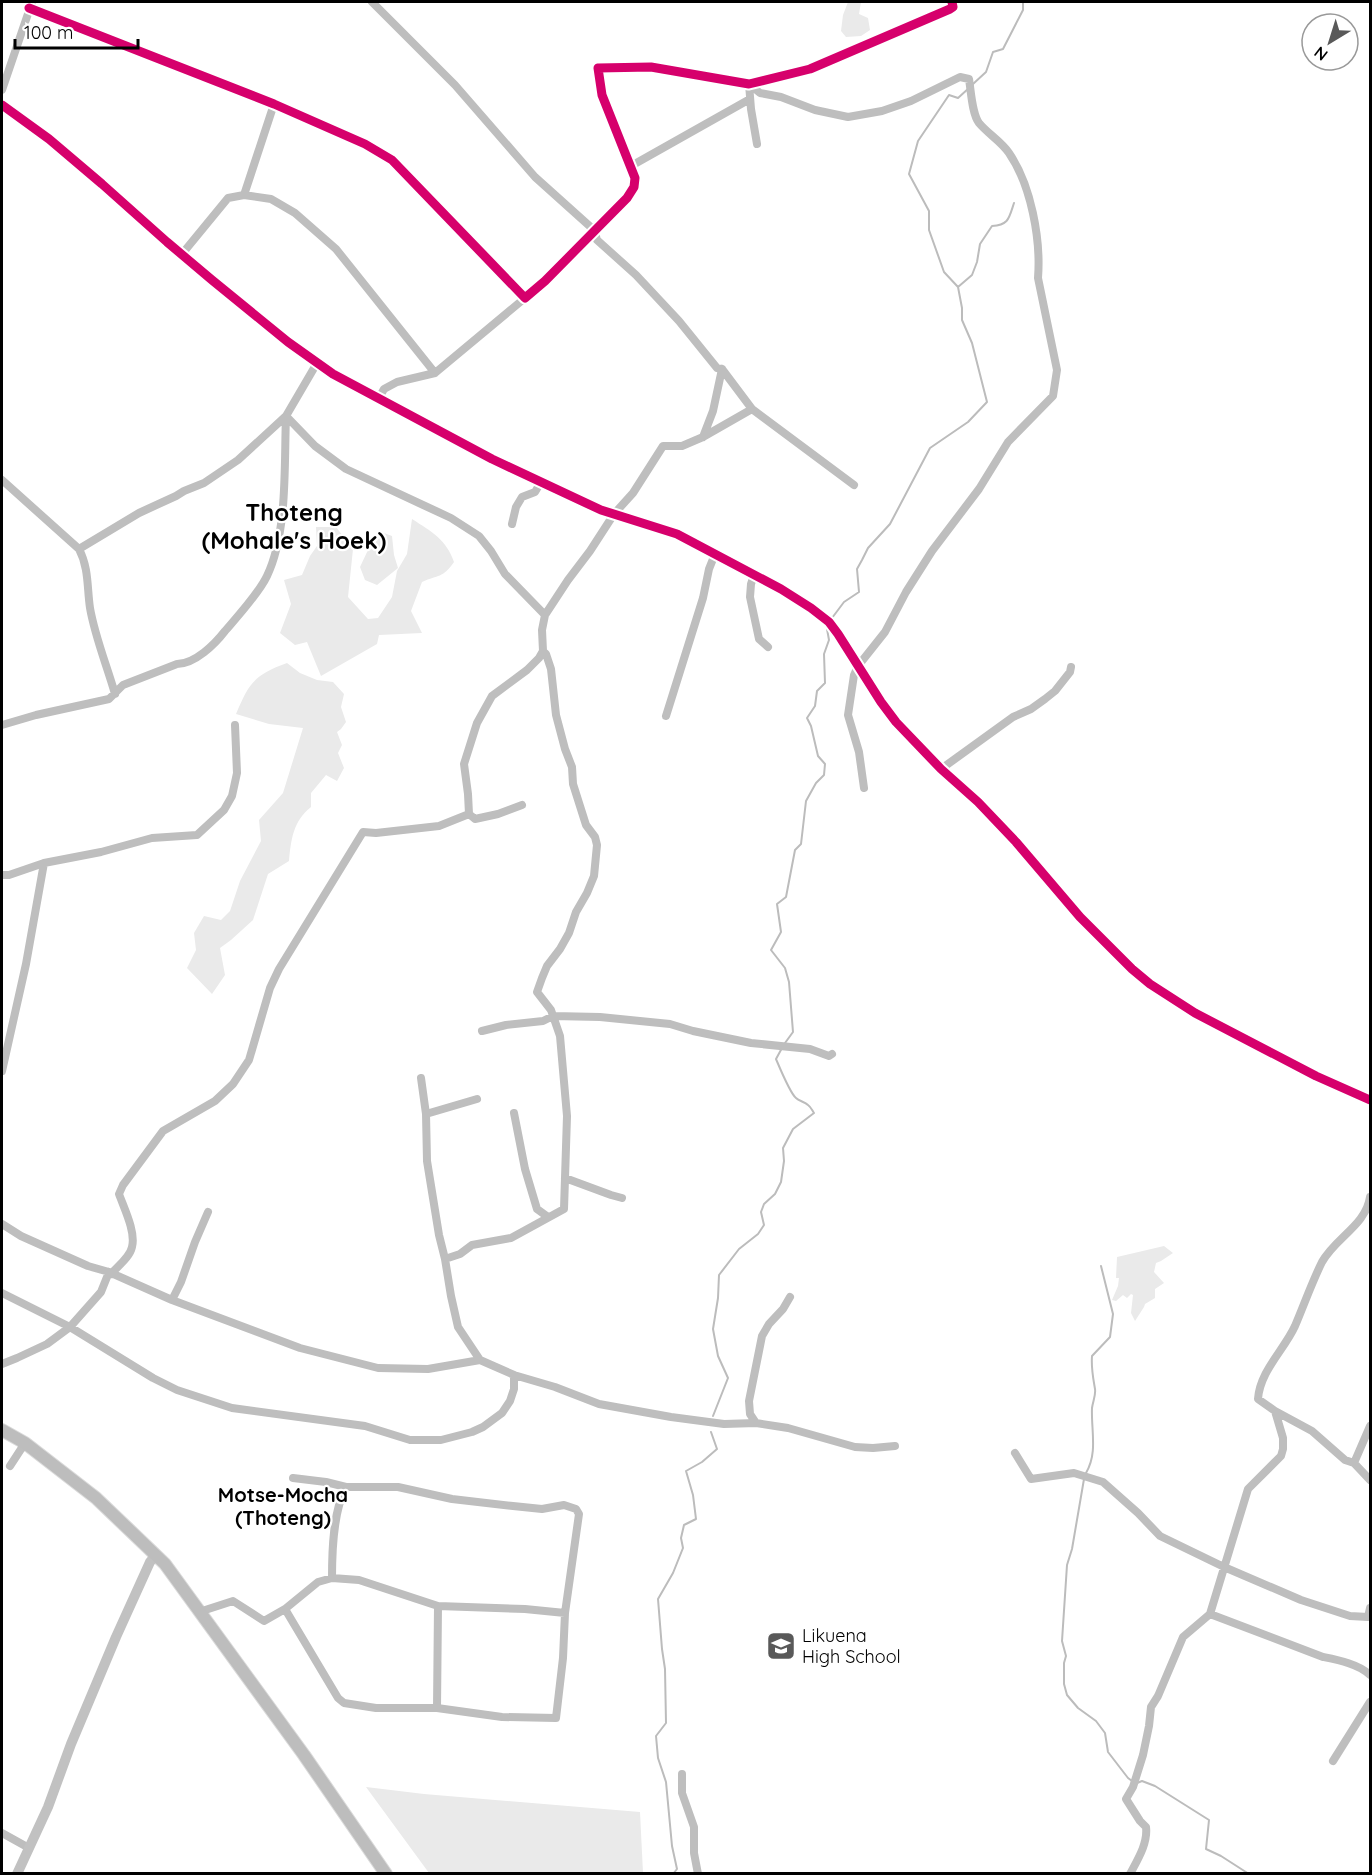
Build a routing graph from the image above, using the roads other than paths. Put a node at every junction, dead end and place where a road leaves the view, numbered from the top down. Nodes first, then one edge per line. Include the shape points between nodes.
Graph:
1 (372, 2) edge
2 (952, 2) edge
3 (30, 5) edge
4 (749, 84) junction
5 (2, 90) edge
6 (750, 99) junction
7 (274, 104) junction
8 (2, 105) edge
9 (757, 144) dead end
10 (631, 166) junction
11 (244, 195) junction
12 (594, 230) junction
13 (182, 254) junction
14 (525, 298) junction
15 (317, 363) junction
16 (722, 369) junction
17 (435, 374) junction
18 (379, 398) junction
19 (752, 409) junction
20 (286, 416) junction
21 (703, 437) junction
22 (2, 480) edge
23 (541, 482) junction
24 (854, 485) dead end
25 (614, 514) junction
26 (512, 524) dead end
27 (79, 549) junction
28 (715, 554) junction
29 (754, 576) junction
30 (545, 615) junction
31 (768, 647) dead end
32 (543, 651) junction
33 (858, 666) junction
34 (1071, 667) dead end
35 (115, 694) junction
36 (666, 716) dead end
37 (2, 725) edge
38 (236, 725) dead end
39 (941, 769) junction
40 (864, 788) dead end
41 (522, 805) dead end
42 (469, 814) junction
43 (44, 863) junction
44 (2, 875) edge
45 (553, 1016) junction
46 (482, 1031) dead end
47 (832, 1054) dead end
48 (2, 1071) edge
49 (421, 1078) dead end
50 (477, 1100) dead end
51 (1371, 1100) edge
52 (514, 1113) dead end
53 (426, 1114) junction
54 (566, 1178) junction
55 (1371, 1197) edge
56 (622, 1198) dead end
57 (1370, 1208) edge
58 (208, 1212) dead end
59 (548, 1217) junction
60 (2, 1224) edge
61 (445, 1259) junction
62 (110, 1273) junction
63 (2, 1293) edge
64 (790, 1297) dead end
65 (172, 1300) junction
66 (70, 1327) junction
67 (480, 1360) junction
68 (2, 1364) edge
69 (514, 1375) junction
70 (1275, 1411) junction
71 (756, 1424) junction
72 (1371, 1426) edge
73 (2, 1430) edge
74 (25, 1443) junction
75 (895, 1446) dead end
76 (1015, 1453) dead end
77 (1354, 1463) junction
78 (10, 1466) dead end
79 (293, 1478) dead end
80 (1371, 1480) edge
81 (346, 1487) junction
82 (156, 1555) junction
83 (1224, 1567) junction
84 (332, 1578) junction
85 (438, 1606) junction
86 (285, 1608) junction
87 (1371, 1608) edge
88 (199, 1612) junction
89 (565, 1613) junction
90 (1210, 1614) junction
91 (1371, 1676) edge
92 (1371, 1702) edge
93 (436, 1708) junction
94 (1333, 1761) dead end
95 (682, 1774) dead end
96 (2, 1833) edge
97 (29, 1848) junction
98 (17, 1874) edge
99 (386, 1874) edge
100 (698, 1874) edge
101 (1130, 1874) edge

1 - 12 street via 455,85 535,177
2 - 4 street via 950,9 915,26 810,69
3 - 5 street
3 - 7 street
4 - 6 street
4 - 10 street via 651,67 598,68 602,94
4 - 33 street via 760,93 848,117 902,105 960,77 969,79 973,111 1009,152 1022,175 1032,211 1038,278 1056,370 1053,396 1008,442 918,573 885,632
6 - 9 street
6 - 10 street
7 - 11 street
7 - 14 street via 392,160
8 - 13 street via 49,140
10 - 12 street via 634,187
11 - 13 street via 228,198
11 - 17 street via 272,199 295,213 336,249
12 - 14 street
12 - 16 street via 597,240 636,275 717,368
13 - 15 street
14 - 17 street
15 - 18 street
15 - 20 street
16 - 19 street
16 - 21 street
17 - 18 street via 397,382 384,388
18 - 23 street
19 - 21 street
19 - 24 street
20 - 27 street via 238,460 204,483 140,513
20 - 30 street via 315,446 346,469 451,518 479,536 505,574
20 - 35 street via 278,543 266,577 212,647 183,664 123,685
21 - 25 street via 682,446 663,446 633,493
22 - 27 street
23 - 25 street
23 - 26 street via 535,492 522,497
25 - 28 street via 677,534
25 - 30 street
27 - 35 street via 85,561 95,630
28 - 29 street
28 - 36 street
29 - 31 street via 750,597 759,639
29 - 33 street via 781,589 828,622
30 - 32 street
32 - 42 street via 527,670 492,696 477,723 464,764
32 - 45 street via 551,669 556,714 572,767 573,784 597,845 594,876 537,992
33 - 39 street via 896,722
33 - 40 street via 848,715
34 - 39 street via 1055,691 1031,710 1013,717
35 - 37 street via 109,699
38 - 43 street via 237,773 232,796 224,810 198,835 152,838
39 - 51 street via 978,802 1080,917 1150,984 1195,1013
41 - 42 street via 475,819
42 - 62 street via 439,826 363,832 279,969 249,1060 215,1101 163,1131 123,1185 119,1194 131,1228 132,1247
43 - 44 street
43 - 48 street
45 - 46 street
45 - 47 street via 653,1022 751,1043
45 - 54 street via 560,1036 567,1116
49 - 53 street
50 - 53 street
52 - 59 street via 537,1209
53 - 61 street via 427,1161
54 - 56 street
54 - 59 street via 564,1209
55 - 57 street
57 - 70 street via 1323,1261 1295,1326 1260,1383 1258,1399
58 - 65 street
59 - 61 street via 511,1238 472,1245
60 - 62 street via 21,1236
61 - 67 street via 458,1327
62 - 65 street
62 - 66 street via 101,1292
63 - 66 street
64 - 71 street via 762,1336 749,1401
65 - 67 street via 300,1347 378,1368 428,1370
66 - 68 street via 47,1344
66 - 69 street via 161,1382 221,1405 366,1426 410,1440 441,1440 483,1427 502,1413 510,1401
67 - 69 street
69 - 71 street via 599,1404 671,1418
70 - 77 street via 1312,1431 1345,1460
70 - 83 street via 1283,1438 1281,1456 1248,1490
71 - 75 street via 788,1428 855,1447
72 - 77 street
73 - 74 main road
74 - 78 street
74 - 82 main road via 96,1498
76 - 83 street via 1031,1479 1074,1473 1103,1482 1160,1536
77 - 80 street
79 - 81 street
81 - 84 street via 335,1528
81 - 89 street via 398,1487 452,1499 542,1509 564,1505 576,1509 579,1514
82 - 88 main road
82 - 97 street via 116,1637
83 - 87 street via 1350,1616 1368,1617
83 - 90 street
84 - 85 street via 359,1580
84 - 86 street via 318,1582
85 - 89 street
85 - 93 street
86 - 88 street via 264,1621 233,1601
86 - 93 street via 344,1702 376,1708
88 - 99 main road
89 - 93 street via 556,1718 502,1717
90 - 91 street via 1338,1660
90 - 101 street via 1183,1637 1151,1707 1144,1751 1126,1799 1147,1834
92 - 94 street
95 - 100 street via 682,1793 694,1827 693,1853
96 - 97 street
97 - 98 street

